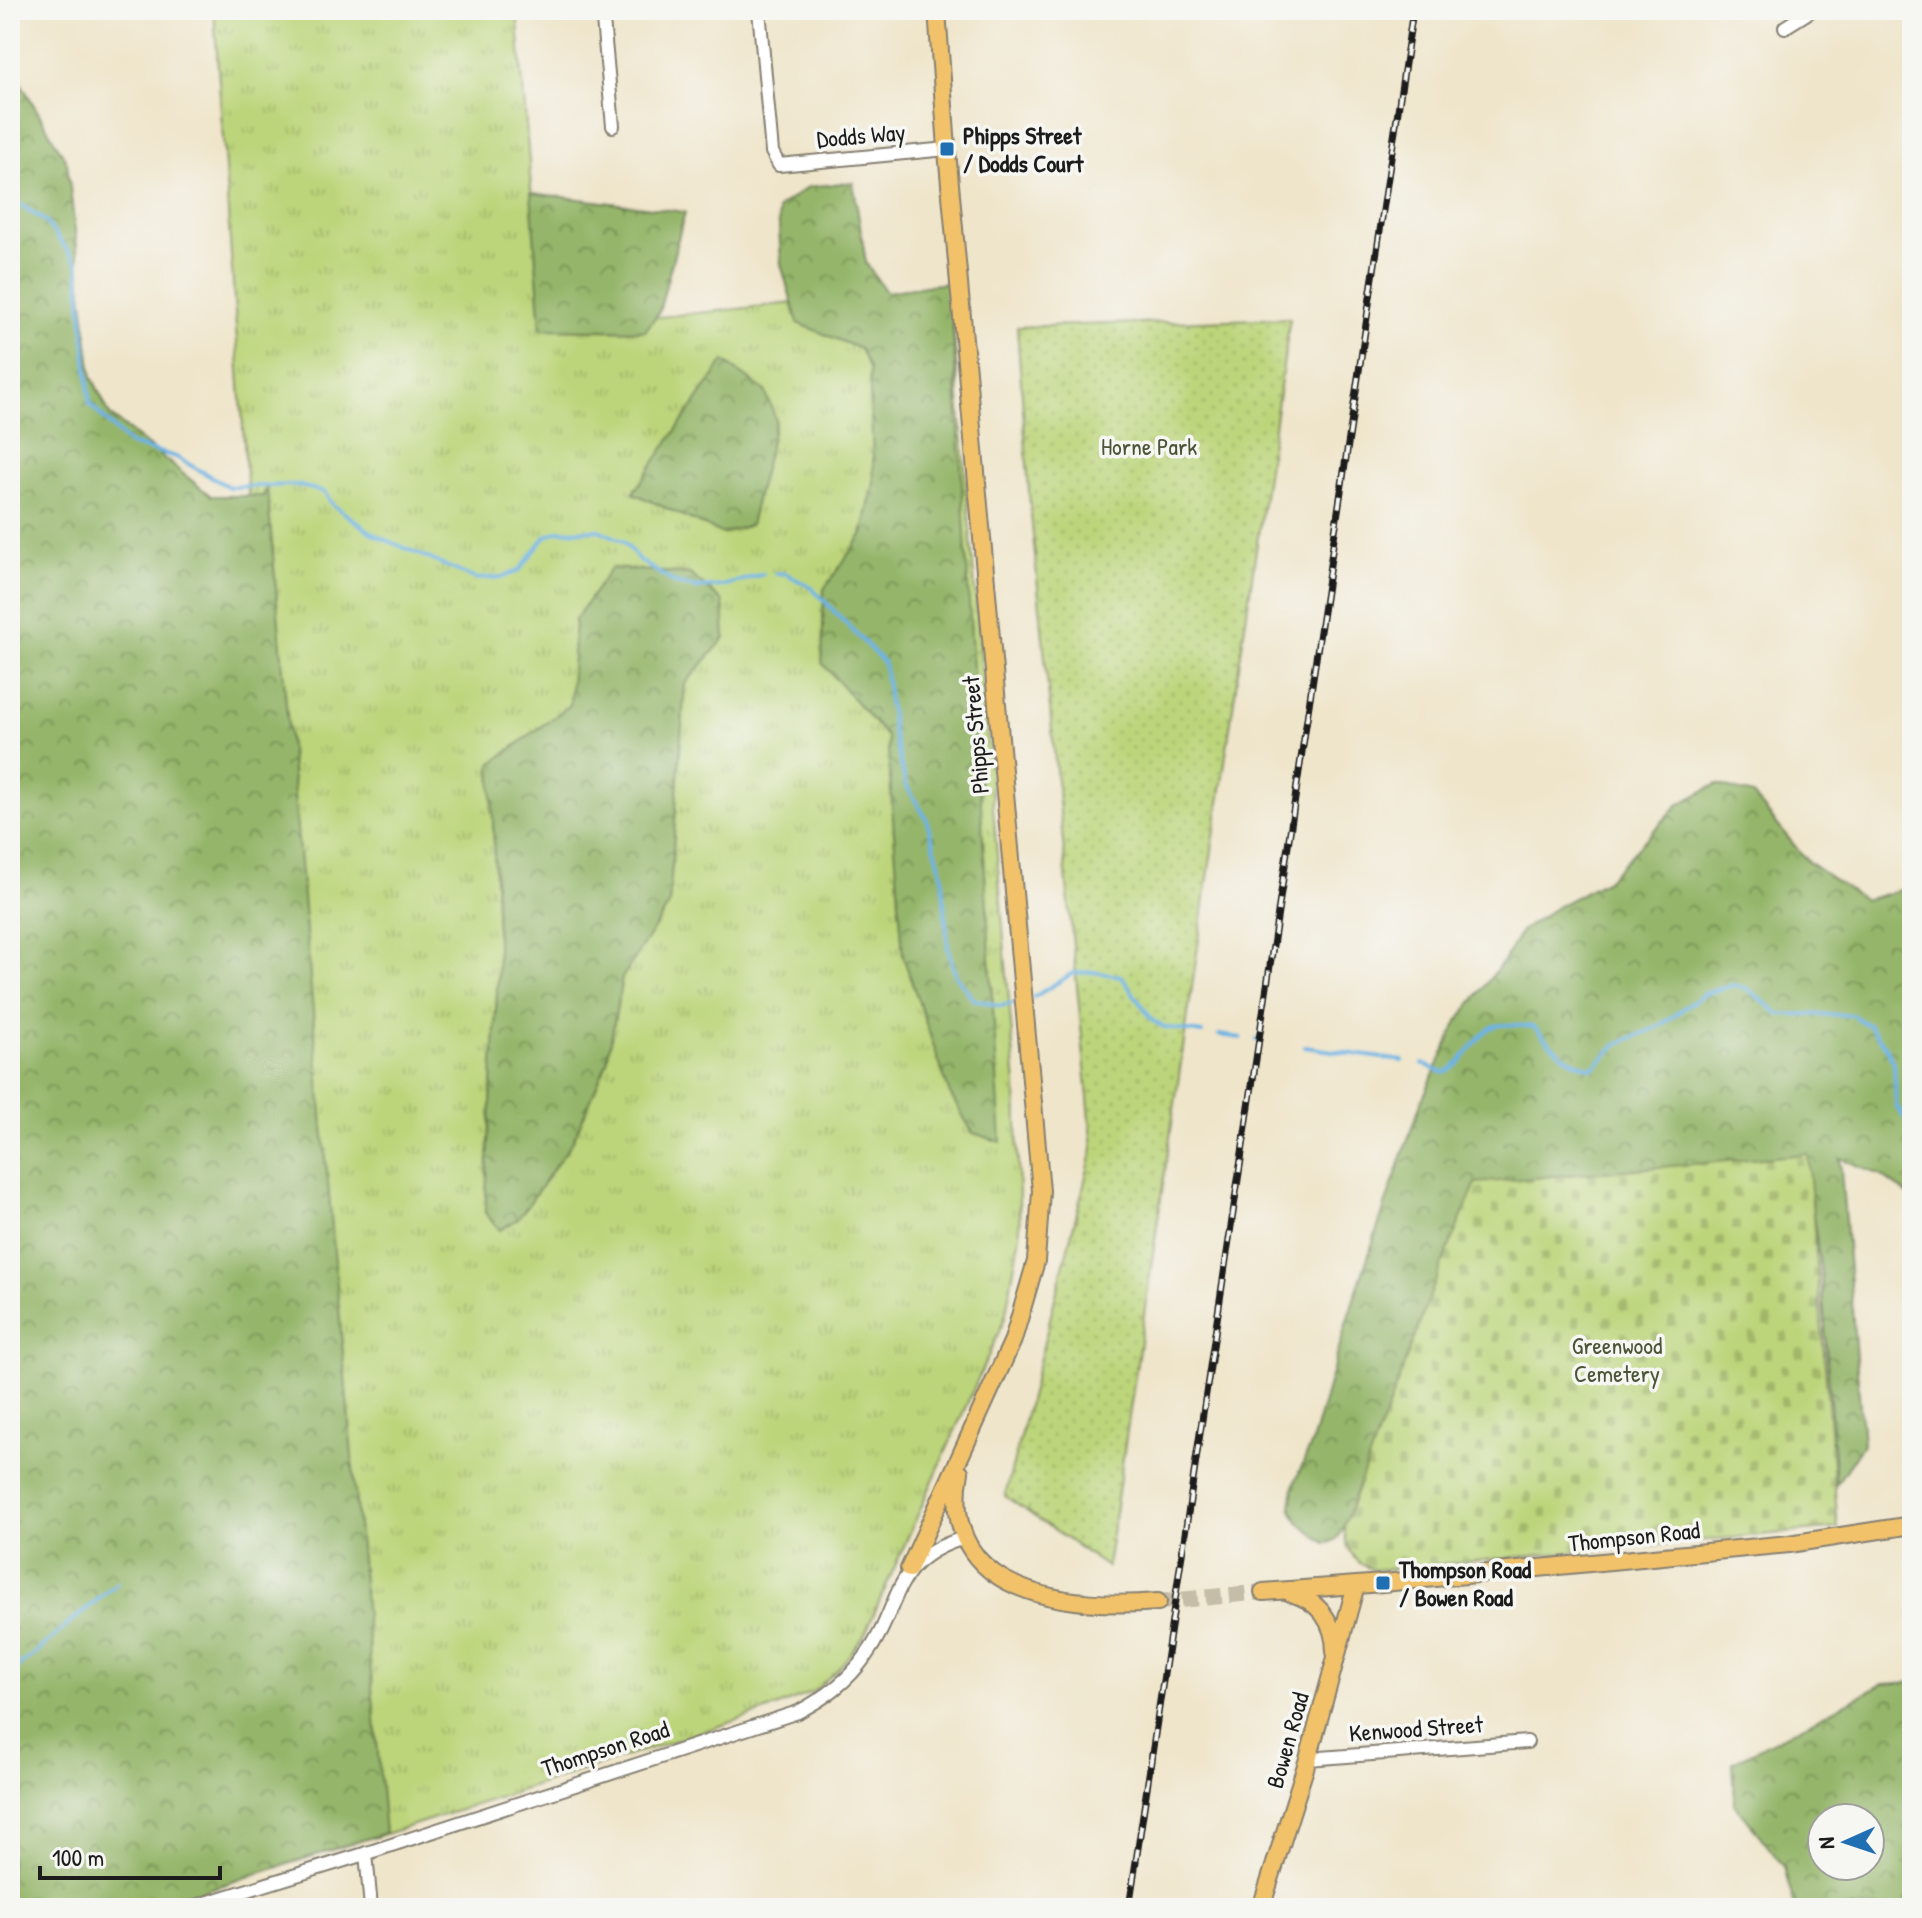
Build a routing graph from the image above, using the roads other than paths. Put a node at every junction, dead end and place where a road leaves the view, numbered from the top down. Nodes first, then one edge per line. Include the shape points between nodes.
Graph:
1 (602, 10) edge
2 (759, 10) edge
3 (937, 10) edge
4 (1812, 10) edge
5 (1785, 27) dead end
6 (613, 126) dead end
7 (947, 149) junction
8 (967, 1444) junction
9 (1912, 1525) edge
10 (964, 1538) junction
11 (909, 1569) junction
12 (1356, 1585) junction
13 (1158, 1602) tunnel mouth
14 (1331, 1677) junction
15 (1527, 1742) dead end
16 (1308, 1759) junction
17 (366, 1853) junction
18 (190, 1908) edge
19 (371, 1908) edge
20 (1261, 1908) edge

1 - 6 street
2 - 7 street, Dodds Way via 772,152 779,165
3 - 7 main road, Phipps Street
4 - 5 street
7 - 8 main road, Phipps Street via 1041,1191 1028,1293
8 - 10 main road via 957,1485
8 - 11 main road
9 - 12 main road, Thompson Road via 1802,1543
10 - 11 street, Thompson Road via 927,1552
10 - 13 main road via 973,1556 990,1570 1033,1593 1093,1605
11 - 17 street, Thompson Road via 866,1655 821,1700 798,1712
12 - 14 main road, Bowen Road
12 - 14 main road, Thompson Road via 1266,1592 1297,1595 1324,1613 1335,1648
14 - 16 main road, Bowen Road
15 - 16 street, Kenwood Street
16 - 20 main road, Bowen Road
17 - 18 street, Thompson Road
17 - 19 street

